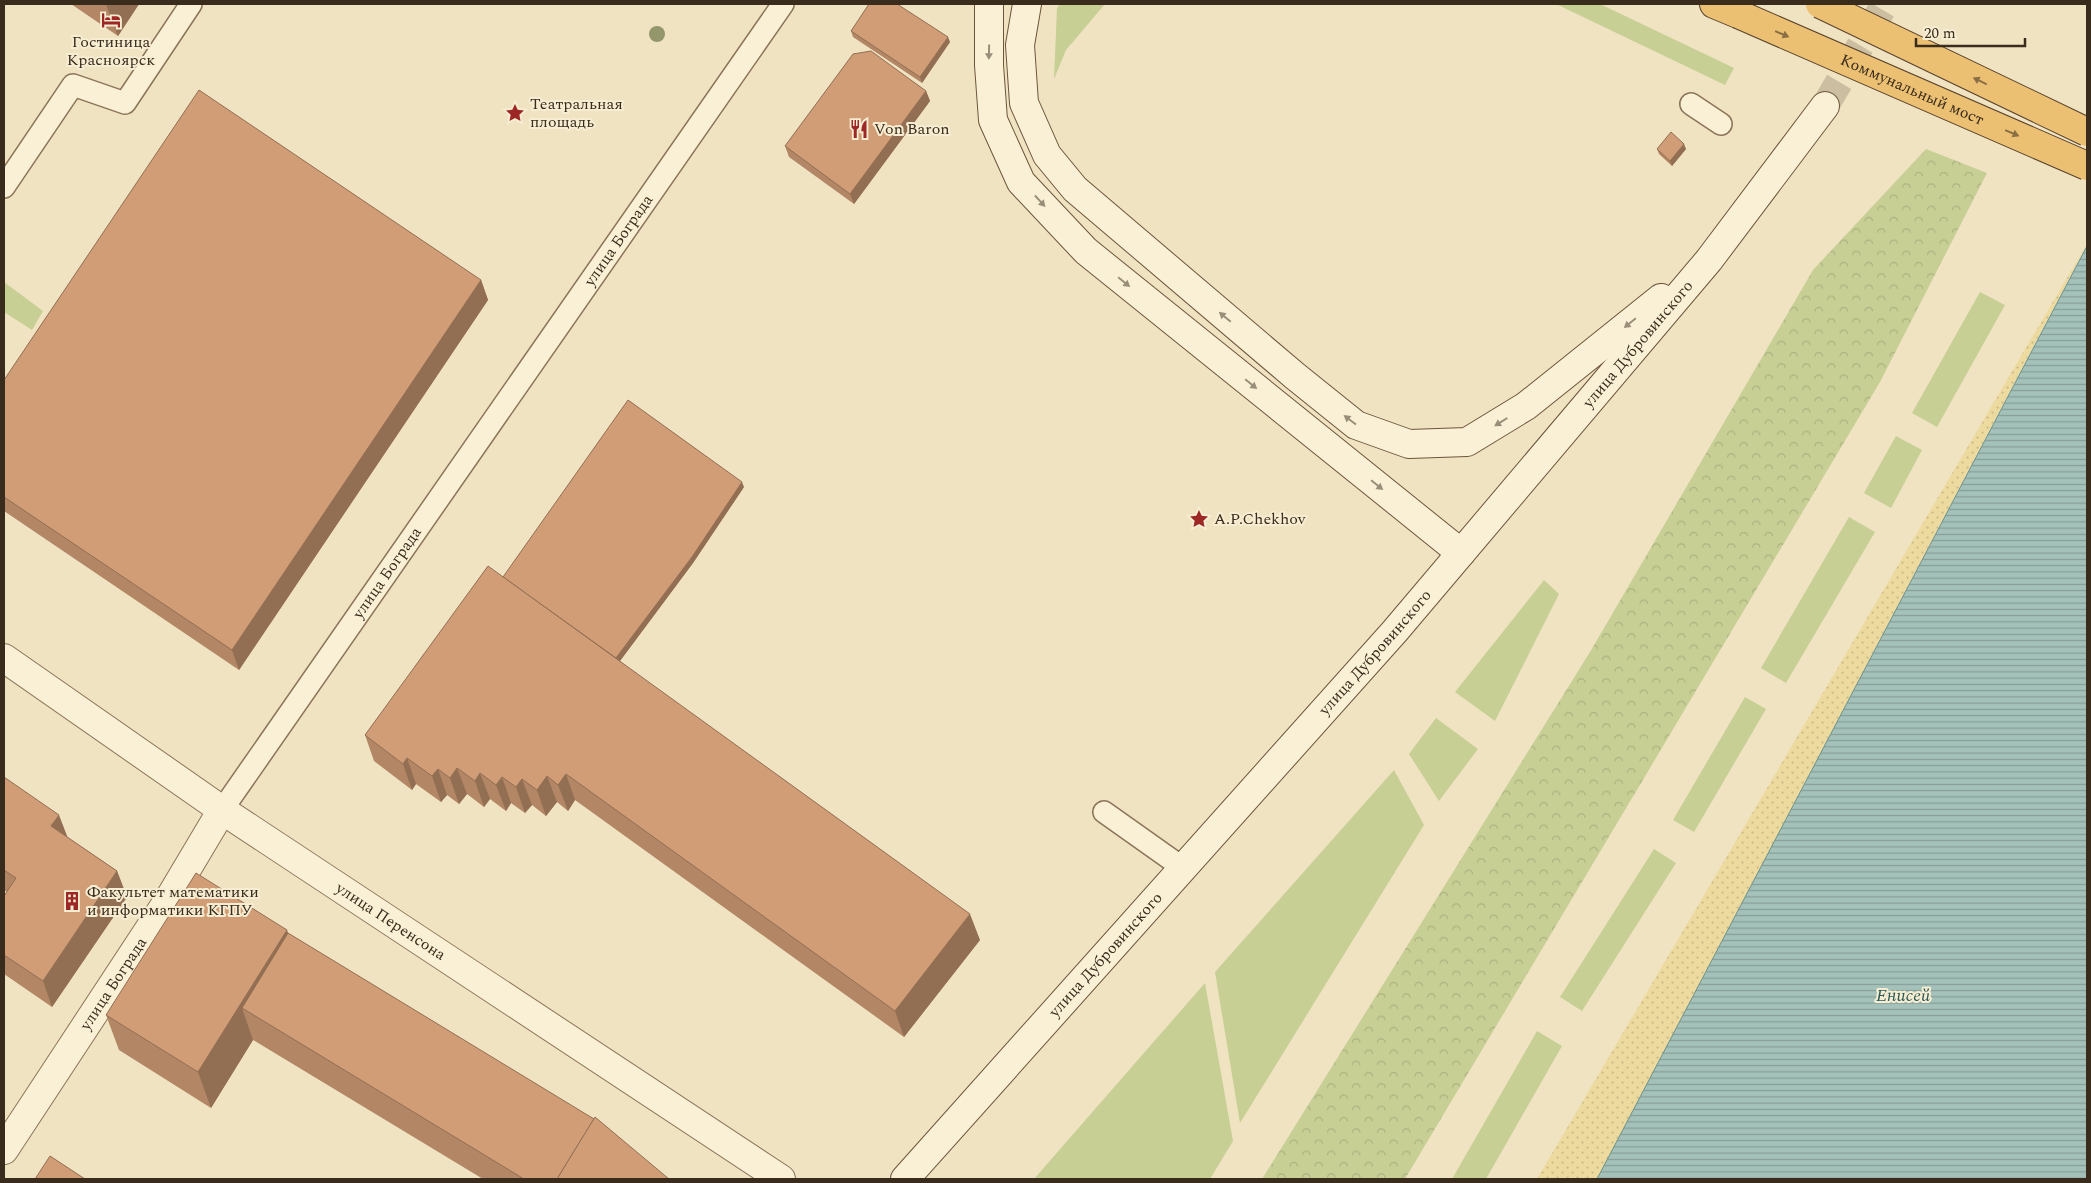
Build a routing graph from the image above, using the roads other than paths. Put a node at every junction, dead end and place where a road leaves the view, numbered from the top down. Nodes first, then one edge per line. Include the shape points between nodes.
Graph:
1 (191, 4) edge
2 (783, 4) edge
3 (989, 4) edge
4 (1027, 4) edge
5 (1820, 4) edge
6 (1726, 9) edge
7 (1691, 104) dead end
8 (1825, 106) tunnel mouth
9 (1721, 124) dead end
10 (2087, 132) edge
11 (2087, 166) edge
12 (4, 187) edge
13 (1710, 260) junction
14 (1461, 553) junction
15 (4, 658) edge
16 (222, 810) junction
17 (1104, 812) dead end
18 (1183, 868) junction
19 (4, 1150) edge
20 (781, 1179) edge
21 (904, 1179) edge

1 - 12 lane via 125,103 73,85
2 - 16 lane, улица Бограда
3 -> 14 main road via 993,120 1022,182 1086,251
13 -> 4 main road via 1526,406 1467,442 1409,444 1356,425 1074,189 1047,155 1024,103 1020,45
10 -> 5 highway, Коммунальный мост, bridge
6 -> 11 highway, Коммунальный мост, bridge
7 - 9 lane
8 - 13 main road, улица Дубровинского
13 - 14 main road, улица Дубровинского
14 - 18 main road, улица Дубровинского
15 - 16 main road, улица Перенсона
16 - 19 main road, улица Бограда via 169,899
16 - 20 main road, улица Перенсона
17 - 18 lane
18 - 21 main road, улица Дубровинского

